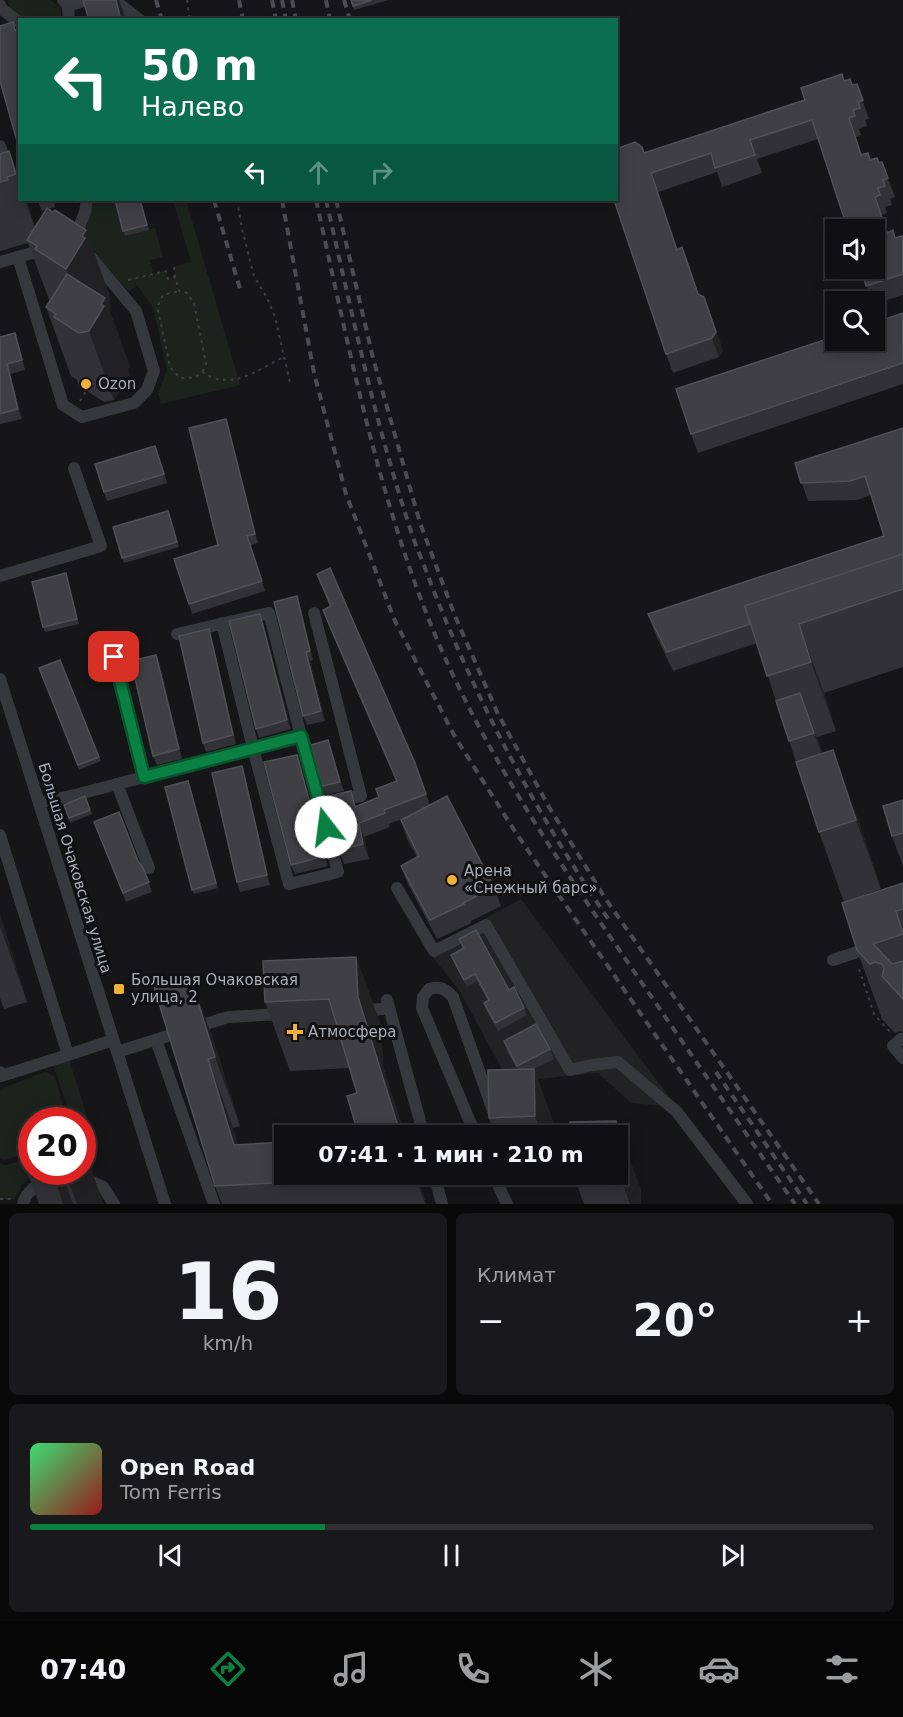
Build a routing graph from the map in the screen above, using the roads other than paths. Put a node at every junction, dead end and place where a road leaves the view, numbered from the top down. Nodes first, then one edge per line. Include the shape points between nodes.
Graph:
1 (86, 0) edge
2 (114, 0) edge
3 (65, 3) edge
4 (0, 6) edge
5 (69, 18) edge
6 (137, 18) edge
7 (10, 20) edge
8 (0, 146) edge
9 (0, 191) edge
10 (87, 201) edge
11 (74, 241) junction
12 (18, 257) junction
13 (0, 262) edge
14 (75, 468) dead end
15 (0, 576) edge
16 (314, 613) dead end
17 (222, 623) junction
18 (177, 634) edge
19 (114, 657) dead end
20 (0, 678) edge
21 (301, 736) junction
22 (253, 748) junction
23 (144, 777) junction
24 (117, 784) junction
25 (39, 803) junction
26 (320, 805) junction
27 (0, 835) edge
28 (149, 868) dead end
29 (398, 888) dead end
30 (903, 937) edge
31 (833, 960) dead end
32 (349, 1011) edge
33 (291, 1014) edge
34 (156, 1040) junction
35 (900, 1040) edge
36 (115, 1046) junction
37 (68, 1055) junction
38 (903, 1058) edge
39 (0, 1072) edge
40 (421, 1125) edge
41 (471, 1125) edge
42 (498, 1125) edge
43 (96, 1184) edge
44 (39, 1185) edge
45 (437, 1185) edge
46 (498, 1185) edge
47 (504, 1185) edge
48 (505, 1201) edge
49 (23, 1204) edge
50 (114, 1204) edge
51 (165, 1204) edge
52 (214, 1204) edge
53 (442, 1204) edge
54 (747, 1204) edge

1 - 3 street
2 - 6 street
3 - 5 street
4 - 7 street
8 - 9 street via 13,187
10 - 11 street
11 - 12 street
11 - 12 street via 136,311 154,371 147,390 134,403 82,417 63,405
12 - 13 street
14 - 15 street via 101,546
16 - 26 street via 361,796
17 - 18 street
17 - 21 street via 269,613
17 - 22 street
19 - 23 street
20 - 25 street, Большая Очаковская улица
21 - 22 street
21 - 26 street
22 - 23 street
22 - 26 street via 289,884 338,872
23 - 24 street
24 - 25 street
24 - 28 street
25 - 36 street, Большая Очаковская улица
27 - 37 street
29 - 54 street via 434,951 486,925 570,1070 618,1062 677,1112
30 - 31 street
32 - 40 street via 385,1004
33 - 34 street via 228,1017
34 - 36 street
34 - 52 street
35 - 38 street via 893,1047
36 - 37 street
36 - 51 street, Большая Очаковская улица
37 - 39 street via 1,1076
41 - 42 street via 422,1008 429,989 445,989 453,997
43 - 50 street
44 - 49 street
45 - 53 street
46 - 48 street
47 - 48 street

